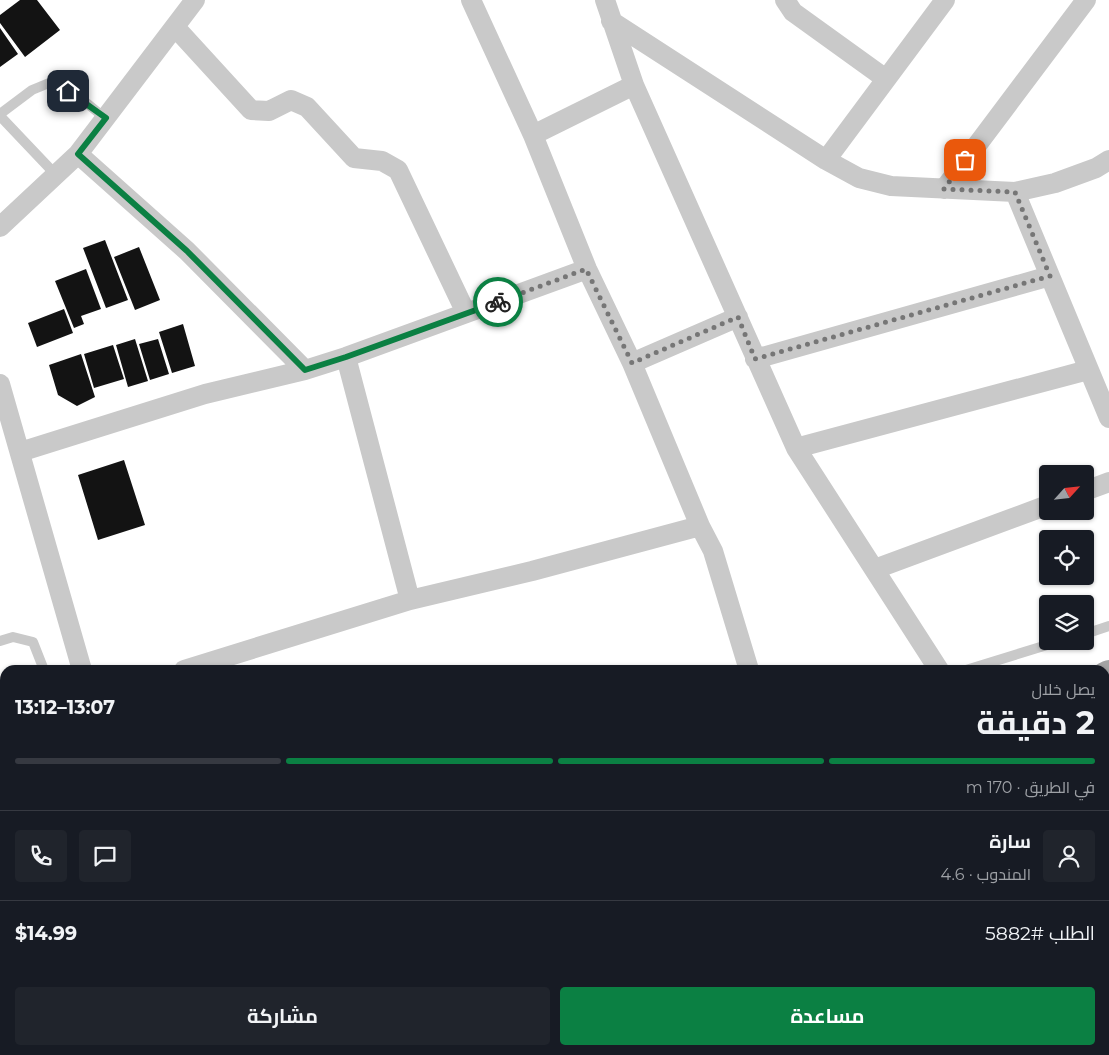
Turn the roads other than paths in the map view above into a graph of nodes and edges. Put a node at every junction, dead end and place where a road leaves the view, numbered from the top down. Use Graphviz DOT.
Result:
graph roads {
  1 [pos="195,0"];
  2 [pos="471,0"];
  3 [pos="605,0"];
  4 [pos="784,0"];
  5 [pos="945,0"];
  6 [pos="1086,0"];
  7 [pos="611,20"];
  8 [pos="175,27"];
  9 [pos="886,78"];
  10 [pos="634,85"];
  11 [pos="0,115"];
  12 [pos="106,118"];
  13 [pos="533,135"];
  14 [pos="78,154"];
  15 [pos="826,160"];
  16 [pos="1109,160"];
  17 [pos="56,175"];
  18 [pos="944,189"];
  19 [pos="1015,192"];
  20 [pos="0,227"];
  21 [pos="586,269"];
  22 [pos="1050,276"];
  23 [pos="466,313"];
  24 [pos="738,317"];
  25 [pos="346,357"];
  26 [pos="755,359"];
  27 [pos="632,363"];
  28 [pos="305,370"];
  29 [pos="1088,370"];
  30 [pos="0,384"];
  31 [pos="1109,418"];
  32 [pos="796,448"];
  33 [pos="20,452"];
  34 [pos="1109,482"];
  35 [pos="1094,488"];
  36 [pos="1039,508"];
  37 [pos="700,526"];
  38 [pos="875,569"];
  39 [pos="410,600"];
  40 [pos="1109,626"];
  41 [pos="1094,631"];
  42 [pos="0,641"];
  43 [pos="1039,647"];
  44 [pos="42,665"];
  45 [pos="81,665"];
  46 [pos="200,665"];
  47 [pos="747,665"];
  48 [pos="936,665"];
  49 [pos="982,665"];
  1 -- 8 [label="street"];
  2 -- 13 [label="street"];
  3 -- 7 [label="street"];
  4 -- 9 [label="street"];
  5 -- 9 [label="street"];
  6 -- 18 [label="street"];
  7 -- 10 [label="street"];
  7 -- 15 [label="street"];
  8 -- 12 [label="street"];
  8 -- 23 [label="street"];
  9 -- 15 [label="street"];
  10 -- 13 [label="street"];
  10 -- 24 [label="street"];
  11 -- 12 [label="lane"];
  11 -- 17 [label="lane"];
  12 -- 14 [label="street"];
  13 -- 21 [label="street"];
  14 -- 17 [label="street"];
  14 -- 28 [label="street"];
  15 -- 18 [label="street"];
  16 -- 19 [label="street"];
  17 -- 20 [label="street"];
  18 -- 19 [label="street"];
  19 -- 22 [label="street"];
  21 -- 23 [label="street"];
  21 -- 27 [label="street"];
  22 -- 26 [label="street"];
  22 -- 29 [label="street"];
  23 -- 25 [label="street"];
  24 -- 26 [label="street"];
  24 -- 27 [label="street"];
  25 -- 28 [label="street"];
  25 -- 39 [label="street"];
  26 -- 32 [label="street"];
  27 -- 37 [label="street"];
  28 -- 33 [label="street"];
  29 -- 31 [label="street"];
  29 -- 32 [label="street"];
  30 -- 33 [label="street"];
  32 -- 38 [label="street"];
  33 -- 45 [label="street"];
  34 -- 35 [label="street"];
  36 -- 38 [label="street"];
  37 -- 39 [label="street"];
  37 -- 47 [label="street"];
  38 -- 48 [label="street"];
  39 -- 46 [label="street"];
  40 -- 41 [label="lane"];
  42 -- 44 [label="lane"];
  43 -- 49 [label="lane"];
}
